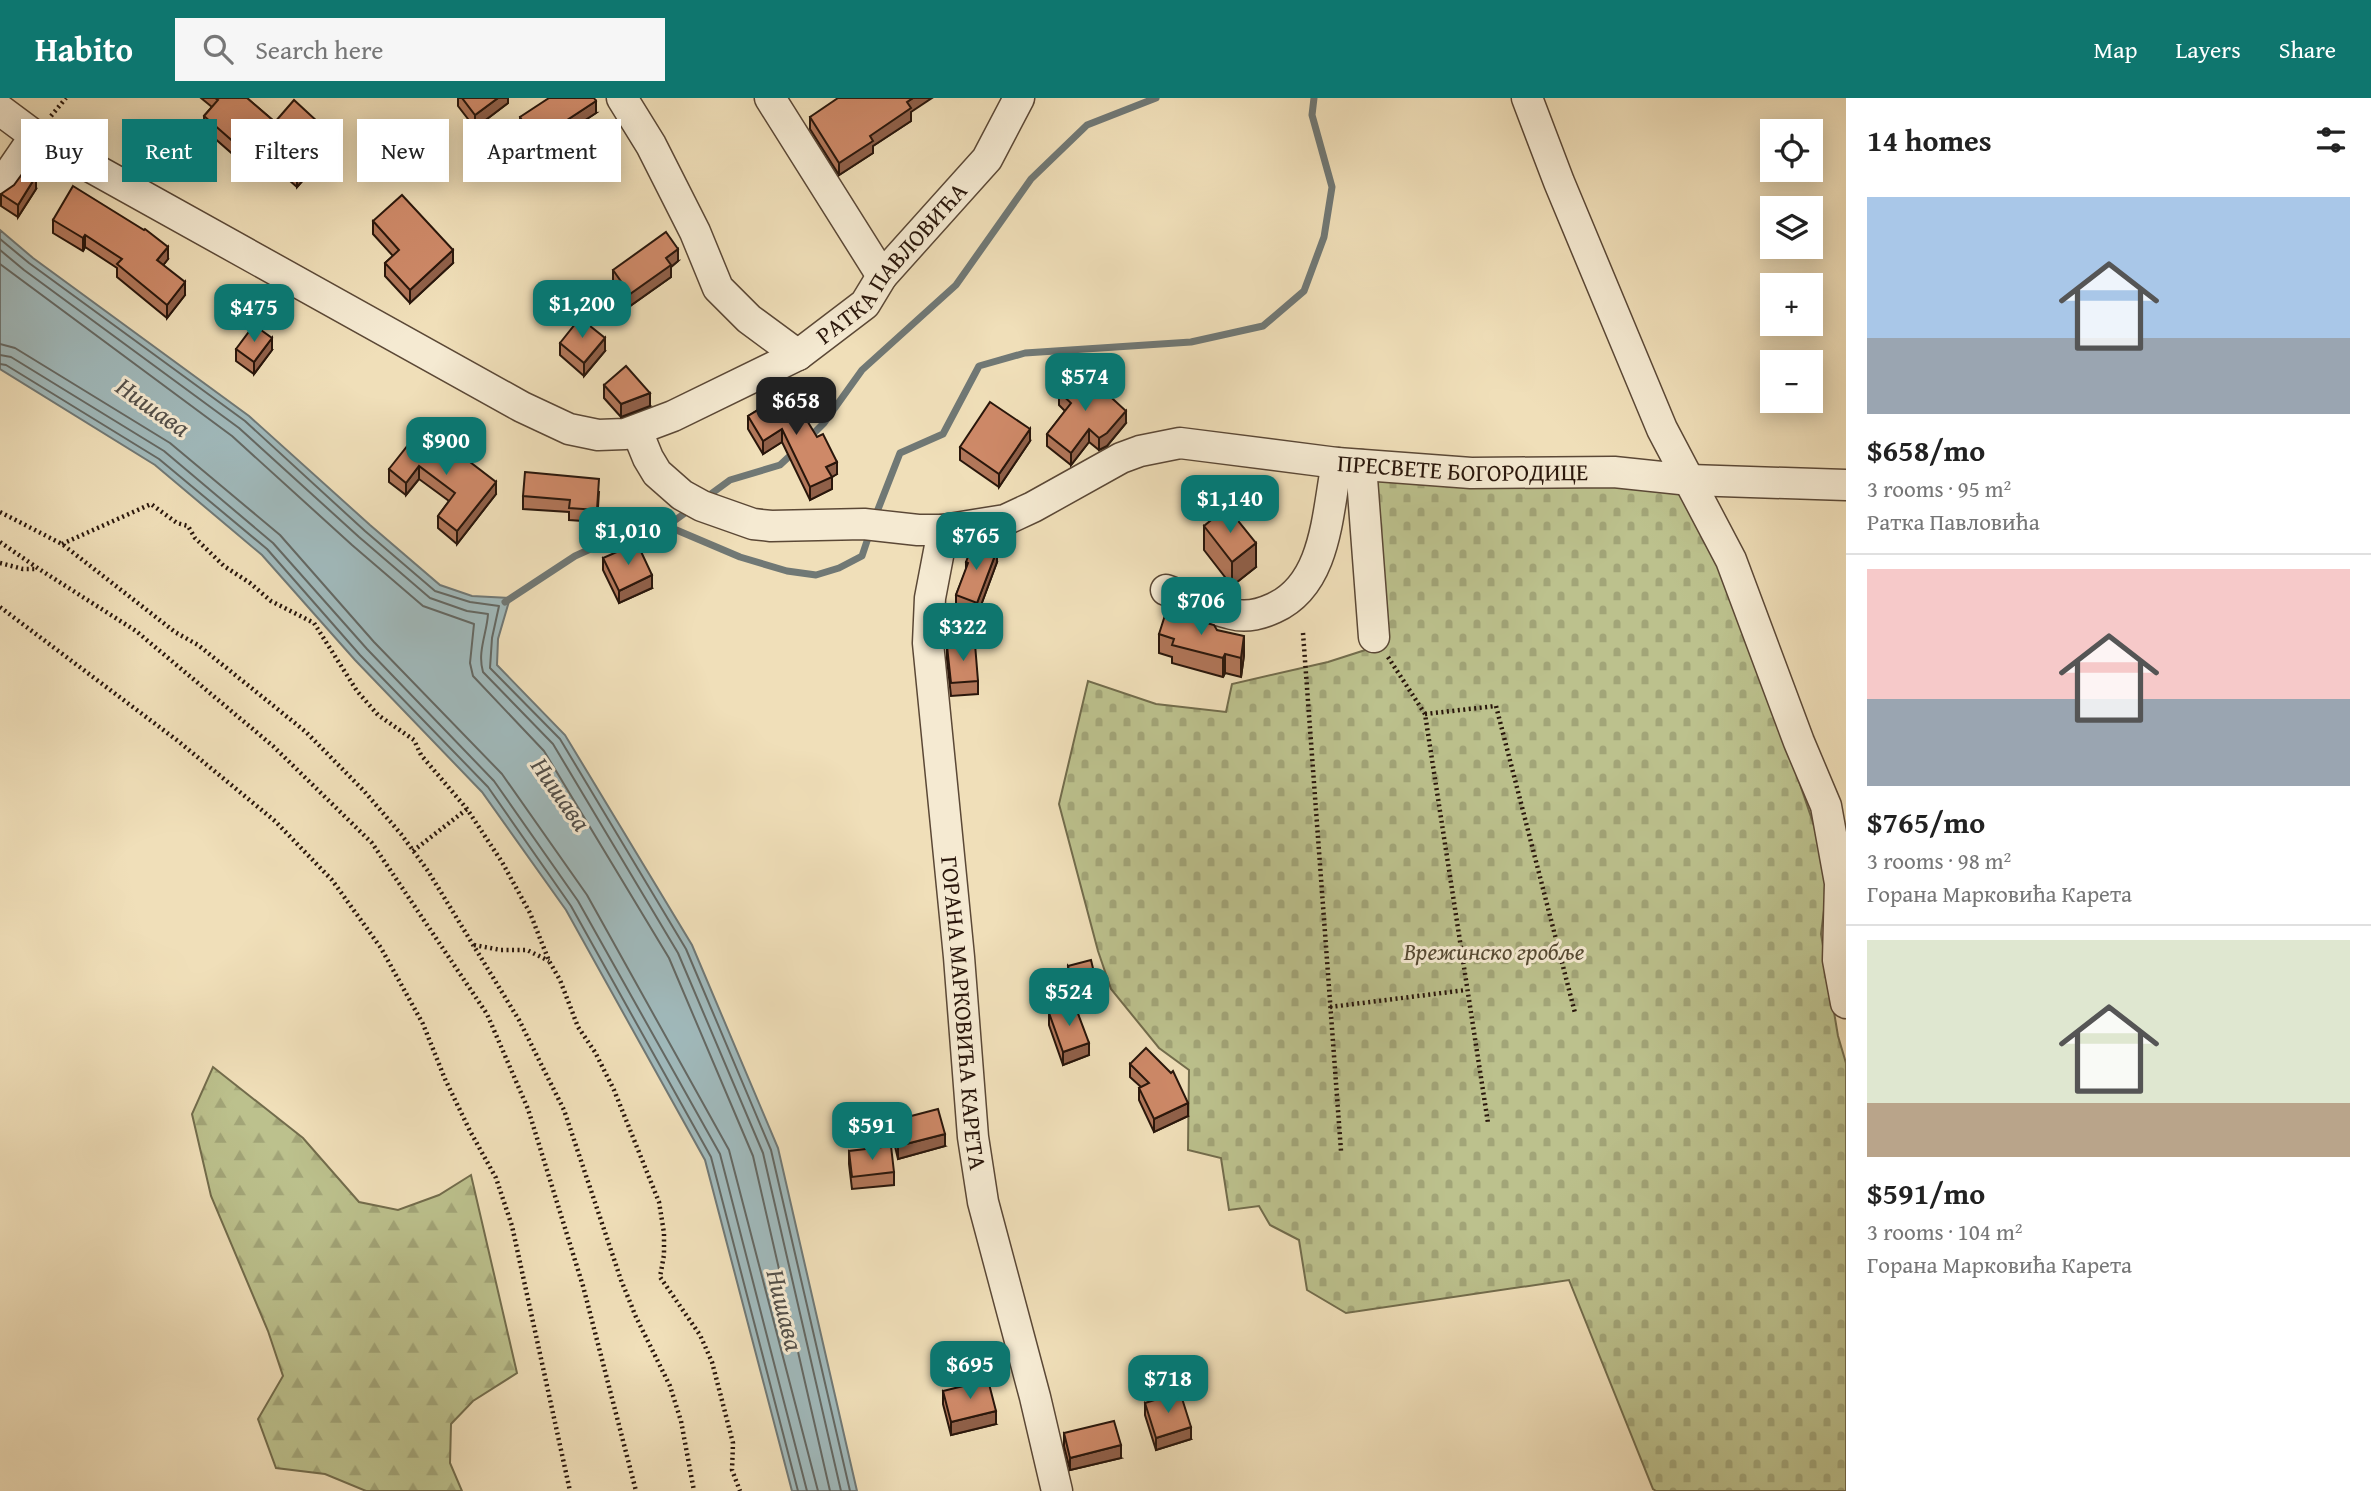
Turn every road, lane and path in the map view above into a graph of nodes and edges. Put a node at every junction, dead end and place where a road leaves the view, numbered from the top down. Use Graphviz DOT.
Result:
graph roads {
  1 [pos="622,98"];
  2 [pos="1019,98"];
  3 [pos="1527,98"];
  4 [pos="775,100"];
  5 [pos="0,110"];
  6 [pos="21,126"];
  7 [pos="21,156"];
  8 [pos="108,176"];
  9 [pos="0,187"];
  10 [pos="882,276"];
  11 [pos="798,355"];
  12 [pos="637,431"];
  13 [pos="1349,464"];
  14 [pos="1690,480"];
  15 [pos="1846,485"];
  16 [pos="0,512"];
  17 [pos="943,530"];
  18 [pos="0,542"];
  19 [pos="62,544"];
  20 [pos="0,563"];
  21 [pos="39,569"];
  22 [pos="1166,590"];
  23 [pos="0,607"];
  24 [pos="1303,633"];
  25 [pos="1374,637"];
  26 [pos="1426,714"];
  27 [pos="467,808"];
  28 [pos="413,851"];
  29 [pos="473,945"];
  30 [pos="549,961"];
  31 [pos="1466,990"];
  32 [pos="1846,1003"];
  33 [pos="1330,1007"];
  34 [pos="1575,1013"];
  35 [pos="1488,1123"];
  36 [pos="1341,1151"];
  37 [pos="570,1491"];
  38 [pos="636,1491"];
  39 [pos="694,1491"];
  40 [pos="740,1491"];
  41 [pos="1057,1491"];
  1 -- 11 [label="street"];
  2 -- 10 [label="street, РАТКА ПАВЛОВИЋА"];
  3 -- 14 [label="street"];
  4 -- 10 [label="street"];
  5 -- 6 [label="street, РАТКА ПАВЛОВИЋА"];
  7 -- 9 [label="street"];
  8 -- 12 [label="street, РАТКА ПАВЛОВИЋА"];
  10 -- 11 [label="street, РАТКА ПАВЛОВИЋА"];
  11 -- 12 [label="street, РАТКА ПАВЛОВИЋА"];
  12 -- 17 [label="street, ПРЕСВЕТЕ БОГОРОДИЦЕ"];
  13 -- 14 [label="street, ПРЕСВЕТЕ БОГОРОДИЦЕ"];
  13 -- 17 [label="street, ПРЕСВЕТЕ БОГОРОДИЦЕ"];
  13 -- 22 [label="street"];
  13 -- 25 [label="street"];
  14 -- 15 [label="street, ПРЕСВЕТЕ БОГОРОДИЦЕ"];
  14 -- 32 [label="street"];
  16 -- 19 [label="path"];
  17 -- 41 [label="street, ГОРАНА МАРКОВИЋА КАРЕТА"];
  18 -- 21 [label="path"];
  19 -- 27 [label="path"];
  19 -- 28 [label="path"];
  20 -- 21 [label="path"];
  21 -- 38 [label="path"];
  23 -- 37 [label="path"];
  24 -- 33 [label="path"];
  25 -- 26 [label="path"];
  26 -- 31 [label="path"];
  26 -- 34 [label="path"];
  27 -- 28 [label="path"];
  27 -- 30 [label="path"];
  28 -- 29 [label="path"];
  29 -- 30 [label="path"];
  29 -- 39 [label="path"];
  30 -- 40 [label="path"];
  31 -- 33 [label="path"];
  31 -- 35 [label="path"];
  33 -- 36 [label="path"];
}
